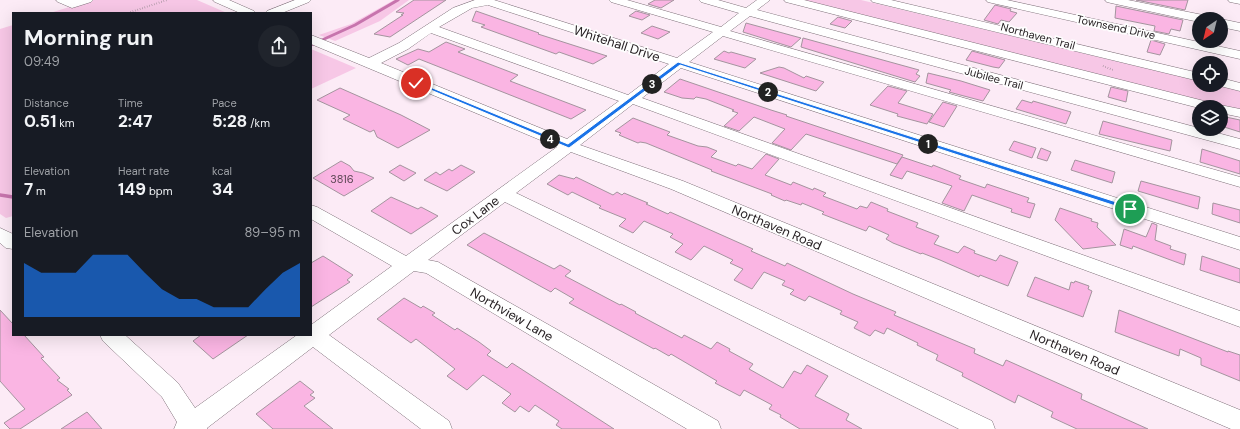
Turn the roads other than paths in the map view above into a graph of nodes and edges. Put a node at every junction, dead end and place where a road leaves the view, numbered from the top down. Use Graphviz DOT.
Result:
graph roads {
  1 [pos="62,0"];
  2 [pos="87,0"];
  3 [pos="219,0"];
  4 [pos="305,0"];
  5 [pos="615,0"];
  6 [pos="705,0"];
  7 [pos="764,0"];
  8 [pos="790,0"];
  9 [pos="877,0"];
  10 [pos="992,0"];
  11 [pos="1111,0"];
  12 [pos="1234,0"];
  13 [pos="1240,1"];
  14 [pos="248,12"];
  15 [pos="274,12"];
  16 [pos="748,12"];
  17 [pos="1192,17"];
  18 [pos="1228,24"];
  19 [pos="1240,27"];
  20 [pos="430,28"];
  21 [pos="722,31"];
  22 [pos="319,42"];
  23 [pos="1240,55"];
  24 [pos="370,63"];
  25 [pos="679,63"];
  26 [pos="1192,75"];
  27 [pos="1228,84"];
  28 [pos="1240,87"];
  29 [pos="630,100"];
  30 [pos="1192,101"];
  31 [pos="1228,111"];
  32 [pos="1240,114"];
  33 [pos="1240,144"];
  34 [pos="569,146"];
  35 [pos="1240,182"];
  36 [pos="503,194"];
  37 [pos="312,212"];
  38 [pos="0,234"];
  39 [pos="12,242"];
  40 [pos="1240,244"];
  41 [pos="410,263"];
  42 [pos="1240,319"];
  43 [pos="312,334"];
  44 [pos="112,336"];
  45 [pos="309,336"];
  46 [pos="1240,421"];
  47 [pos="191,427"];
  48 [pos="440,429"];
  49 [pos="709,429"];
  50 [pos="983,429"];
  1 -- 2 [label="street"];
  3 -- 14 [label="street"];
  4 -- 15 [label="street"];
  5 -- 21 [label="street"];
  6 -- 16 [label="street, Jubilee Trail"];
  7 -- 16 [label="street, Cox Lane"];
  8 -- 30 [label="street"];
  9 -- 26 [label="street"];
  10 -- 23 [label="street, Townsend Drive"];
  11 -- 17 [label="street"];
  12 -- 13 [label="street"];
  16 -- 21 [label="street, Cox Lane"];
  16 -- 33 [label="street, Jubilee Trail"];
  18 -- 19 [label="street"];
  20 -- 24 [label="street, Whitehall Drive"];
  20 -- 25 [label="street, Whitehall Drive"];
  20 -- 29 [label="street"];
  21 -- 25 [label="street, Cox Lane"];
  21 -- 35 [label="street"];
  22 -- 24 [label="street, Northaven Road"];
  24 -- 34 [label="street, Northaven Road"];
  25 -- 29 [label="street, Cox Lane"];
  25 -- 40 [label="street, Whitehall Drive"];
  27 -- 28 [label="street"];
  29 -- 34 [label="street, Cox Lane"];
  29 -- 42 [label="street"];
  31 -- 32 [label="street"];
  34 -- 36 [label="street, Cox Lane"];
  34 -- 46 [label="street, Northaven Road"];
  36 -- 41 [label="street, Cox Lane"];
  36 -- 50 [label="street"];
  37 -- 41 [label="street, Northview Lane"];
  38 -- 39 [label="street"];
  41 -- 43 [label="street, Cox Lane"];
  41 -- 49 [label="street, Northview Lane"];
  43 -- 48 [label="street"];
  44 -- 47 [label="street"];
  45 -- 47 [label="street, Cox Lane"];
}
